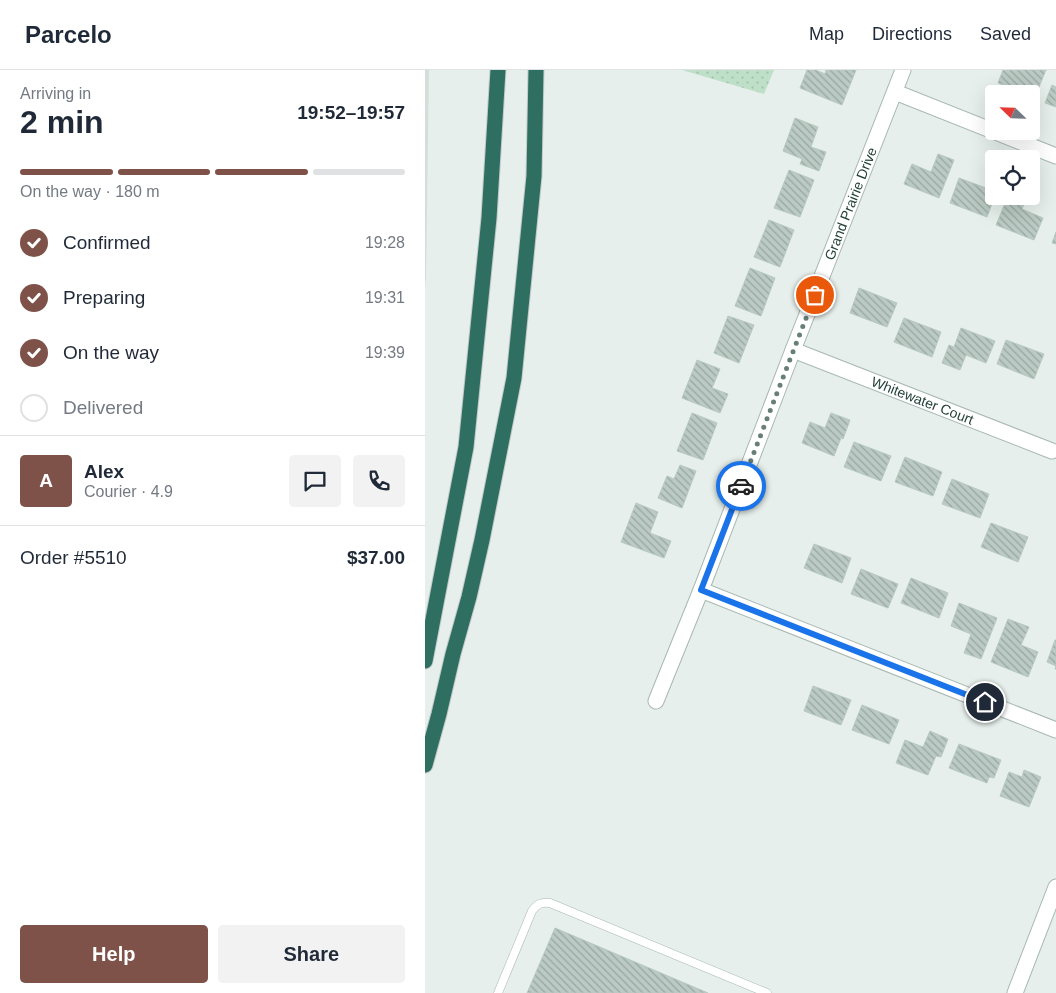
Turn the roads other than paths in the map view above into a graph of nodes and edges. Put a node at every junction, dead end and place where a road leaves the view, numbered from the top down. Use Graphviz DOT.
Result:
graph roads {
  1 [pos="498,70"];
  2 [pos="536,70"];
  3 [pos="903,70"];
  4 [pos="895,92"];
  5 [pos="1056,156"];
  6 [pos="793,350"];
  7 [pos="1052,451"];
  8 [pos="701,590"];
  9 [pos="425,661"];
  10 [pos="656,702"];
  11 [pos="1056,730"];
  12 [pos="425,765"];
  13 [pos="1056,887"];
  14 [pos="498,993"];
  15 [pos="767,993"];
  16 [pos="1015,993"];
  1 -- 9 [label="highway"];
  2 -- 12 [label="highway"];
  3 -- 4 [label="street, Grand Prairie Drive"];
  4 -- 5 [label="street"];
  4 -- 6 [label="street, Grand Prairie Drive"];
  6 -- 7 [label="street, Whitewater Court"];
  6 -- 8 [label="street, Grand Prairie Drive"];
  8 -- 10 [label="street, Grand Prairie Drive"];
  8 -- 11 [label="street"];
  13 -- 16 [label="street"];
  14 -- 15 [label="lane"];
}
